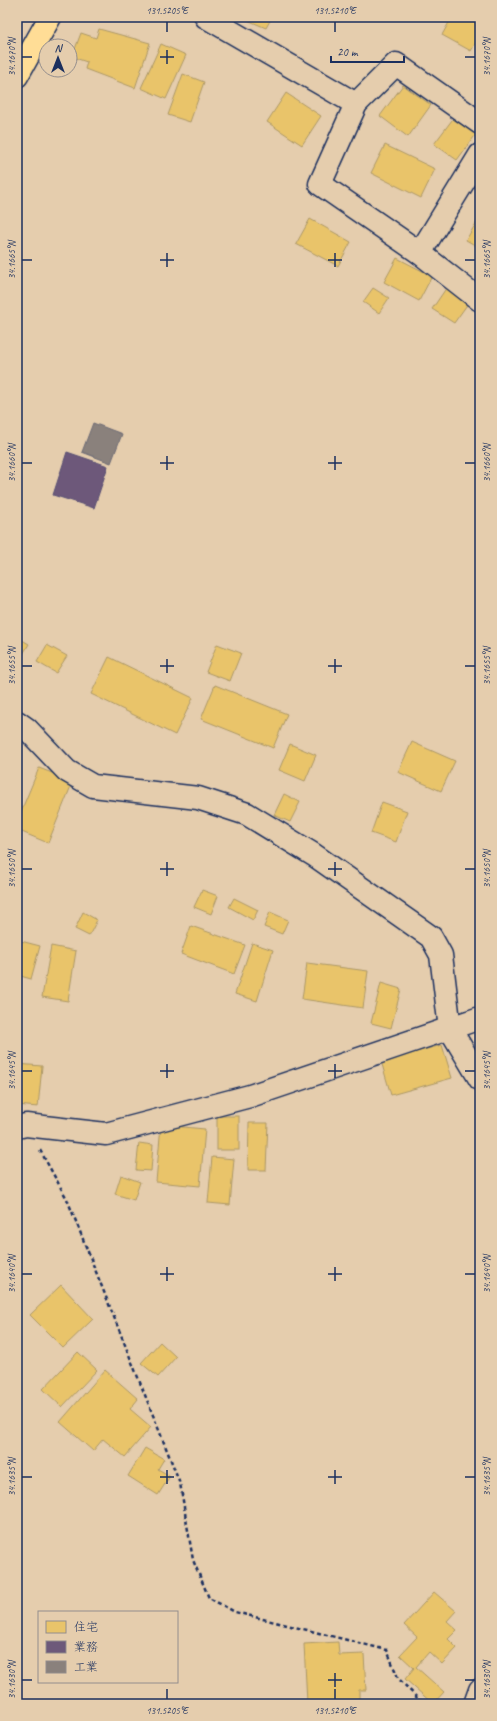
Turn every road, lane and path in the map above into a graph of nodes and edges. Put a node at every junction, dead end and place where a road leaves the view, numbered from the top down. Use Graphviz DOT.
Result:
graph roads {
  1 [pos="50,17"];
  2 [pos="206,17"];
  3 [pos="17,76"];
  4 [pos="356,104"];
  5 [pos="480,123"];
  6 [pos="480,155"];
  7 [pos="420,253"];
  8 [pos="480,300"];
  9 [pos="17,722"];
  10 [pos="480,1018"];
  11 [pos="450,1029"];
  12 [pos="480,1079"];
  13 [pos="21,1126"];
  14 [pos="480,1690"];
  15 [pos="423,1704"];
  16 [pos="475,1704"];
  1 -- 3 [label="main road"];
  2 -- 4 [label="street"];
  4 -- 5 [label="street"];
  4 -- 7 [label="street"];
  6 -- 7 [label="street"];
  7 -- 8 [label="street"];
  9 -- 11 [label="street"];
  10 -- 11 [label="street"];
  11 -- 12 [label="street"];
  11 -- 13 [label="street"];
  13 -- 15 [label="path"];
  14 -- 16 [label="street"];
}
